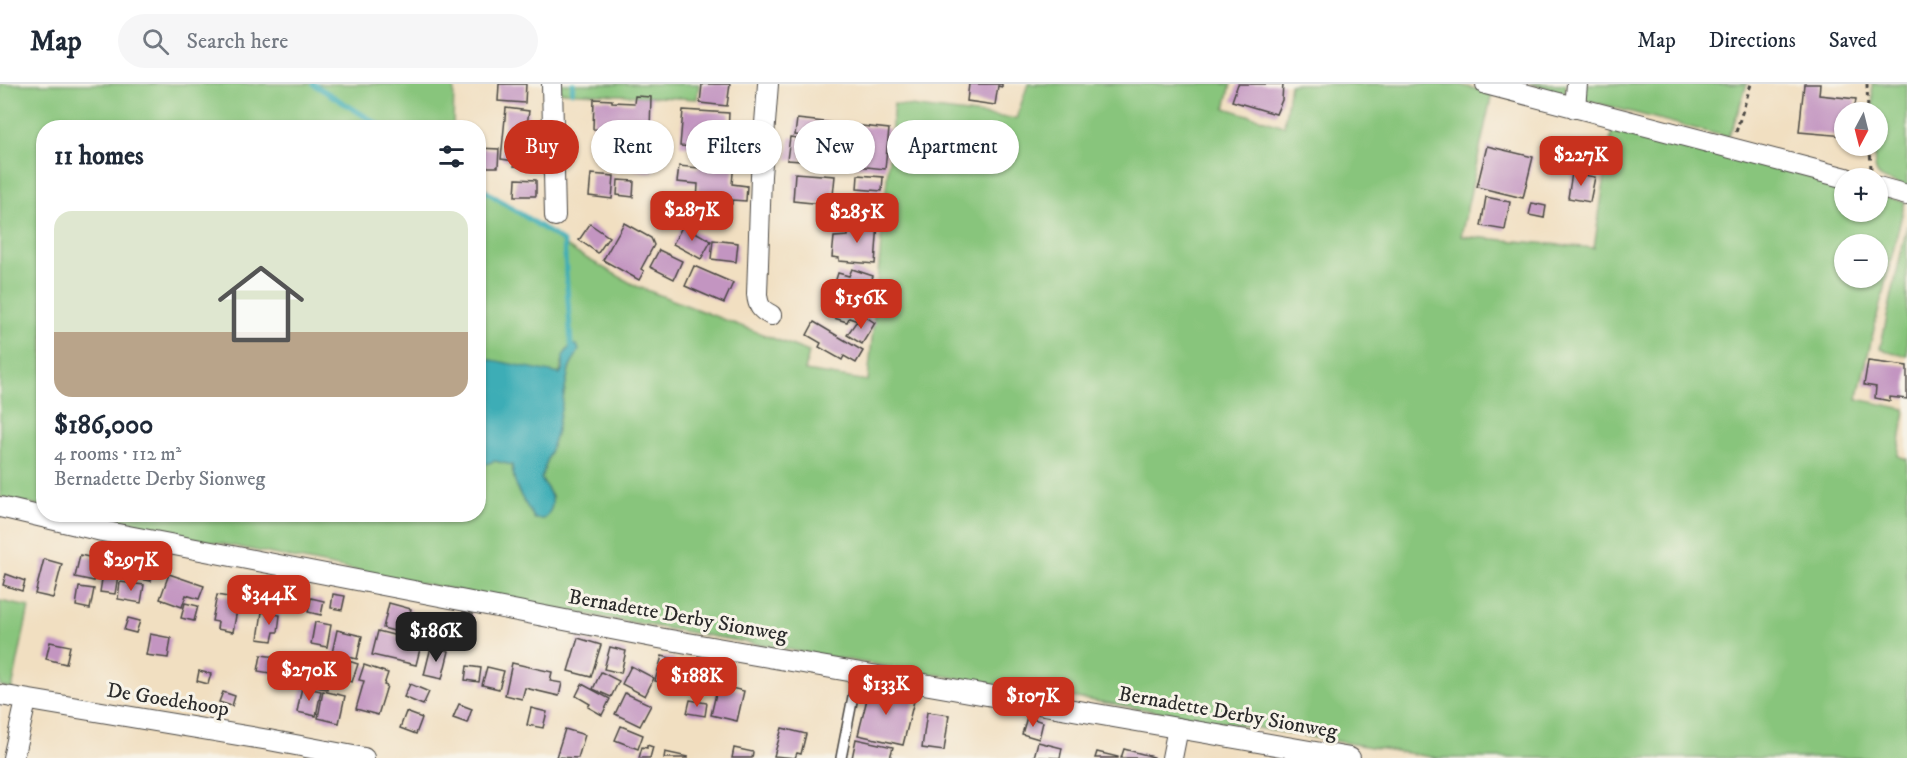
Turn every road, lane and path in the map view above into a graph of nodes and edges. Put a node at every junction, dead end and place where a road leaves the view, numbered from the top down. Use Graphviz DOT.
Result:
graph roads {
  1 [pos="552,84"];
  2 [pos="768,84"];
  3 [pos="1486,84"];
  4 [pos="1577,84"];
  5 [pos="1750,84"];
  6 [pos="1868,84"];
  7 [pos="1868,102"];
  8 [pos="1575,108"];
  9 [pos="1731,148"];
  10 [pos="1834,175"];
  11 [pos="1888,190"];
  12 [pos="1907,195"];
  13 [pos="555,216"];
  14 [pos="771,315"];
  15 [pos="0,507"];
  16 [pos="36,515"];
  17 [pos="66,522"];
  18 [pos="858,671"];
  19 [pos="0,695"];
  20 [pos="26,700"];
  21 [pos="1178,728"];
  22 [pos="13,758"];
  23 [pos="364,758"];
  24 [pos="841,758"];
  25 [pos="1172,758"];
  26 [pos="1350,758"];
  1 -- 13 [label="street"];
  2 -- 14 [label="street"];
  3 -- 8 [label="street"];
  4 -- 8 [label="street"];
  5 -- 9 [label="path"];
  6 -- 7 [label="path"];
  8 -- 9 [label="street"];
  9 -- 10 [label="street"];
  11 -- 12 [label="street"];
  15 -- 16 [label="street, Bernadette Derby Sionweg"];
  17 -- 18 [label="street, Bernadette Derby Sionweg"];
  18 -- 21 [label="street, Bernadette Derby Sionweg"];
  18 -- 24 [label="lane"];
  19 -- 20 [label="street, De Goedehoop"];
  20 -- 22 [label="street"];
  20 -- 23 [label="street, De Goedehoop"];
  21 -- 25 [label="street"];
  21 -- 26 [label="street, Bernadette Derby Sionweg"];
}
